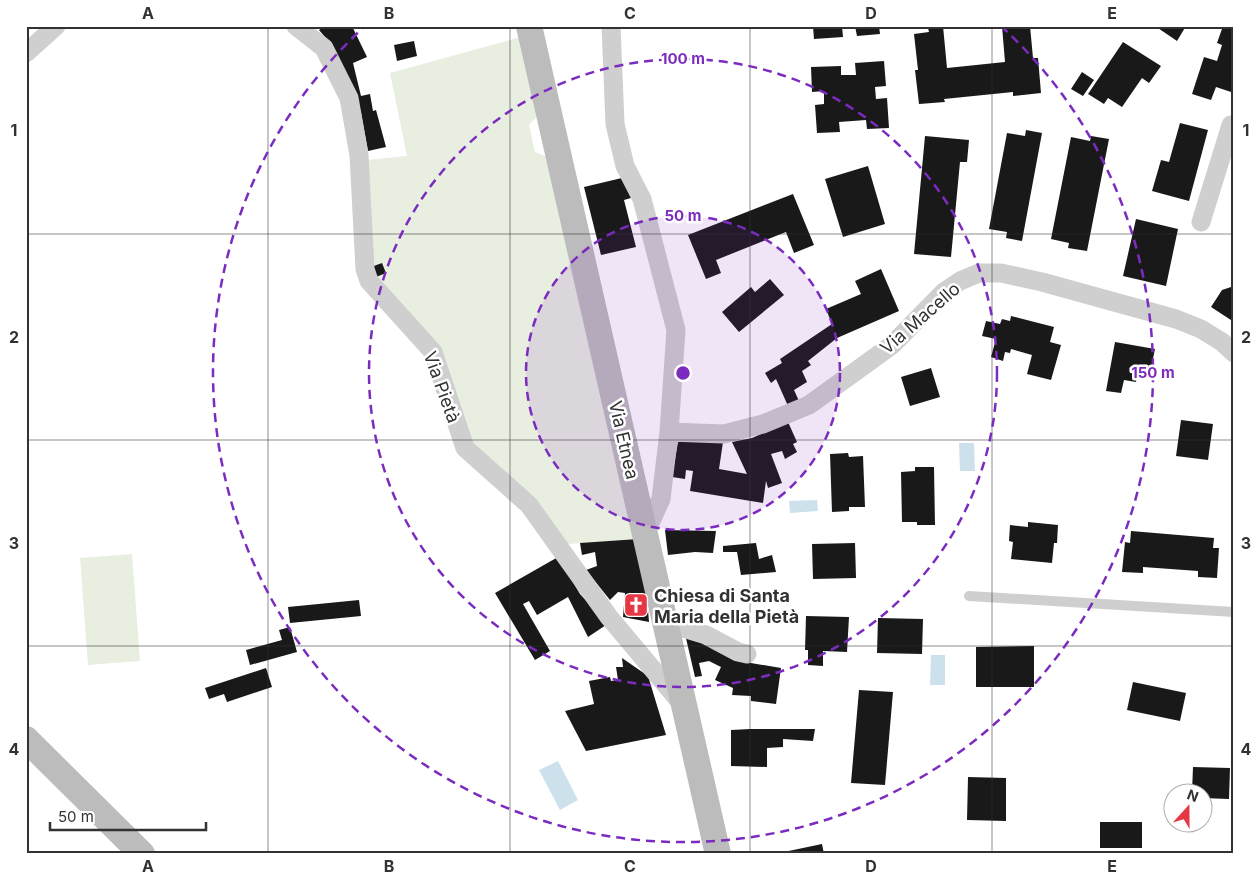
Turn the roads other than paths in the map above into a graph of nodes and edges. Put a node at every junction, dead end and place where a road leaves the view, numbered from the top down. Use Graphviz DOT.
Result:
graph roads {
  1 [pos="56,26"];
  2 [pos="296,26"];
  3 [pos="529,26"];
  4 [pos="611,26"];
  5 [pos="26,53"];
  6 [pos="1234,125"];
  7 [pos="1201,222"];
  8 [pos="1234,352"];
  9 [pos="669,432"];
  10 [pos="646,532"];
  11 [pos="969,596"];
  12 [pos="1234,612"];
  13 [pos="666,623"];
  14 [pos="747,654"];
  15 [pos="685,708"];
  16 [pos="26,739"];
  17 [pos="142,854"];
  18 [pos="718,854"];
  1 -- 5 [label="street"];
  2 -- 15 [label="street, Via Pietà"];
  3 -- 10 [label="main road, Via Etnea"];
  4 -- 9 [label="street"];
  6 -- 7 [label="street"];
  8 -- 9 [label="street, Via Macello"];
  9 -- 10 [label="street"];
  10 -- 13 [label="main road, Via Etnea"];
  11 -- 12 [label="lane"];
  13 -- 14 [label="street"];
  13 -- 15 [label="main road, Via Etnea"];
  15 -- 18 [label="main road, Via Etnea"];
  16 -- 17 [label="main road"];
}
